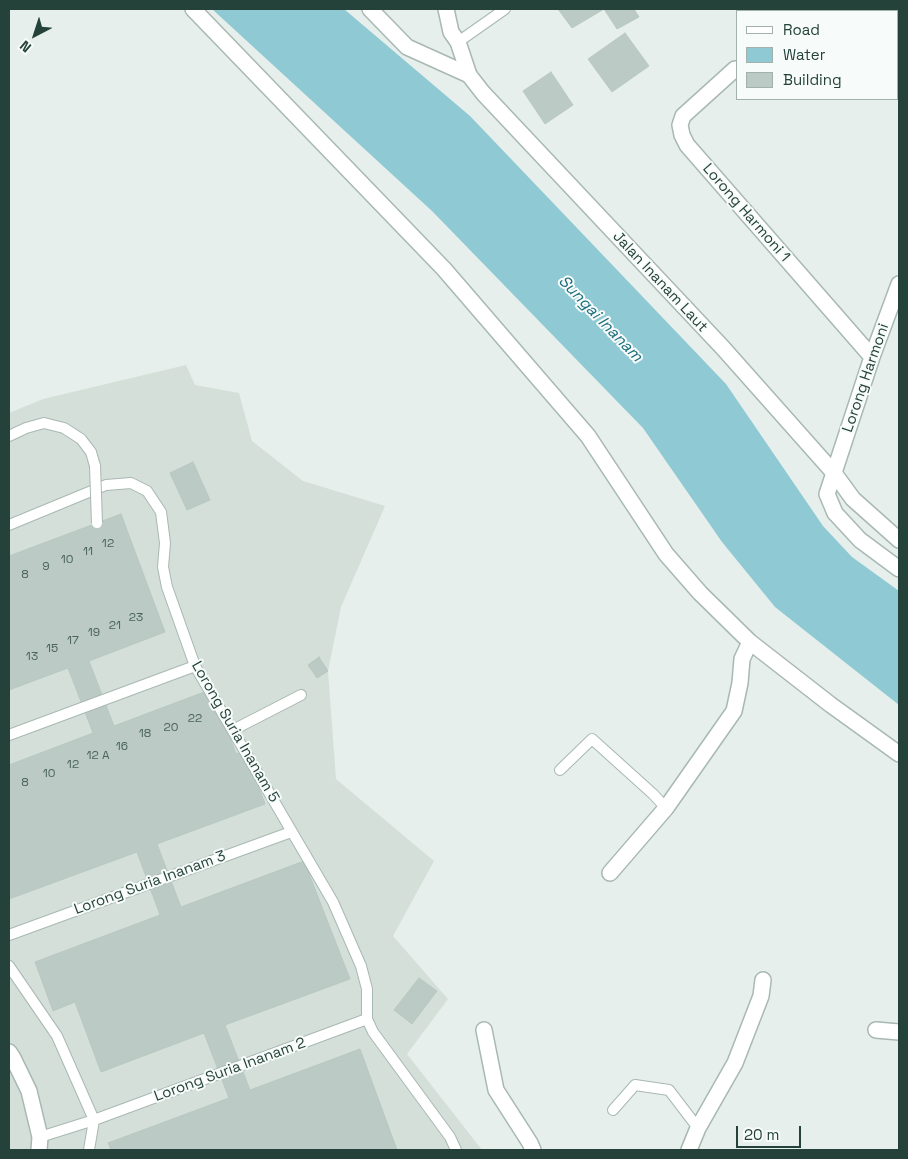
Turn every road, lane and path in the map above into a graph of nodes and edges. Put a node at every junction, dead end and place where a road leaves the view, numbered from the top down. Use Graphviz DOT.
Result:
graph roads {
  1 [pos="194,9"];
  2 [pos="370,9"];
  3 [pos="446,9"];
  4 [pos="505,9"];
  5 [pos="458,42"];
  6 [pos="735,69"];
  7 [pos="468,75"];
  8 [pos="899,284"];
  9 [pos="872,357"];
  10 [pos="9,436"];
  11 [pos="834,473"];
  12 [pos="97,523"];
  13 [pos="9,525"];
  14 [pos="899,540"];
  15 [pos="899,570"];
  16 [pos="750,642"];
  17 [pos="195,666"];
  18 [pos="301,695"];
  19 [pos="233,730"];
  20 [pos="9,735"];
  21 [pos="899,754"];
  22 [pos="560,770"];
  23 [pos="666,808"];
  24 [pos="291,832"];
  25 [pos="610,873"];
  26 [pos="9,935"];
  27 [pos="9,966"];
  28 [pos="763,980"];
  29 [pos="367,1019"];
  30 [pos="484,1030"];
  31 [pos="876,1030"];
  32 [pos="899,1032"];
  33 [pos="9,1052"];
  34 [pos="612,1110"];
  35 [pos="94,1120"];
  36 [pos="698,1128"];
  37 [pos="39,1143"];
  38 [pos="89,1150"];
  39 [pos="456,1150"];
  40 [pos="533,1150"];
  41 [pos="689,1150"];
  1 -- 16 [label="street"];
  2 -- 7 [label="street"];
  3 -- 5 [label="street, Jalan Inanam Laut"];
  4 -- 5 [label="lane"];
  5 -- 7 [label="street, Jalan Inanam Laut"];
  6 -- 9 [label="street, Lorong Harmoni 1"];
  7 -- 11 [label="street, Jalan Inanam Laut"];
  8 -- 9 [label="street, Lorong Harmoni"];
  9 -- 11 [label="street, Lorong Harmoni"];
  10 -- 12 [label="lane, bridge"];
  11 -- 14 [label="street, Jalan Inanam Laut"];
  11 -- 15 [label="street, Lorong Harmoni"];
  13 -- 17 [label="lane, Lorong Suria Inanam 5"];
  16 -- 21 [label="street"];
  16 -- 23 [label="street"];
  17 -- 19 [label="lane, Lorong Suria Inanam 5"];
  17 -- 20 [label="lane"];
  18 -- 19 [label="lane"];
  19 -- 24 [label="lane, Lorong Suria Inanam 5"];
  22 -- 23 [label="lane"];
  23 -- 25 [label="street"];
  24 -- 26 [label="lane, Lorong Suria Inanam 3"];
  24 -- 29 [label="lane, Lorong Suria Inanam 5"];
  27 -- 35 [label="lane"];
  28 -- 36 [label="street"];
  29 -- 35 [label="lane, Lorong Suria Inanam 2"];
  29 -- 39 [label="lane"];
  30 -- 40 [label="street"];
  31 -- 32 [label="street"];
  33 -- 37 [label="street"];
  34 -- 36 [label="lane"];
  35 -- 37 [label="lane, Lorong Suria Inanam 2"];
  35 -- 38 [label="lane"];
  36 -- 41 [label="street"];
}
